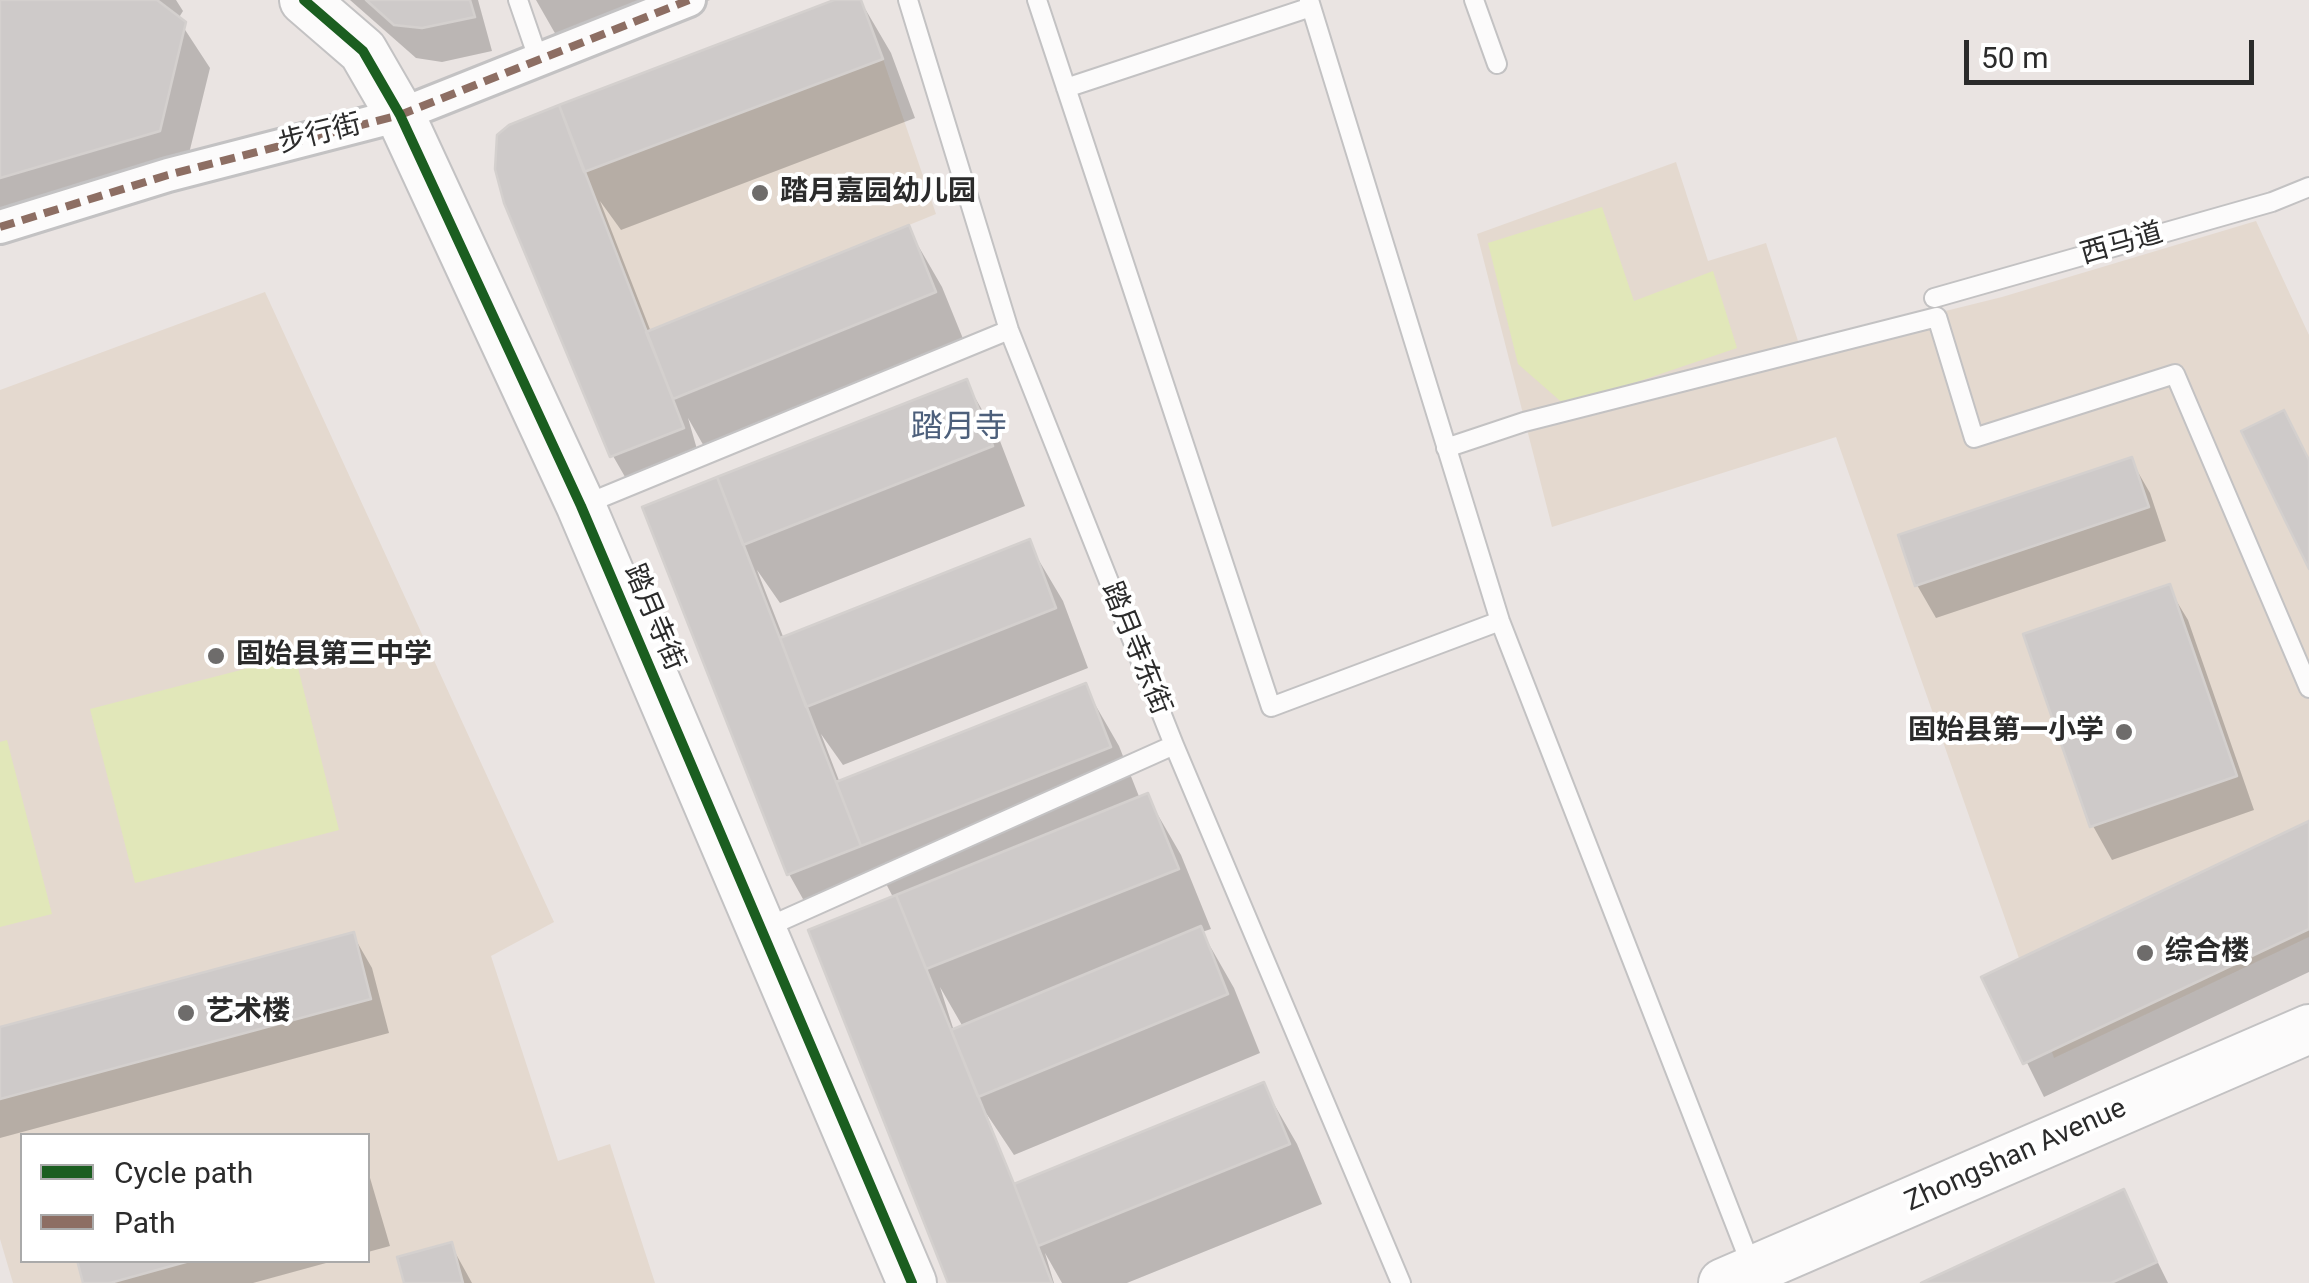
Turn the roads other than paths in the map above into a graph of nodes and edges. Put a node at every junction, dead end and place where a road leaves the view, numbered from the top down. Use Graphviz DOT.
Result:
graph roads {
  1 [pos="304,0"];
  2 [pos="518,0"];
  3 [pos="689,0"];
  4 [pos="908,0"];
  5 [pos="1037,0"];
  6 [pos="1474,0"];
  7 [pos="1310,4"];
  8 [pos="539,61"];
  9 [pos="1497,64"];
  10 [pos="1066,88"];
  11 [pos="400,115"];
  12 [pos="2309,186"];
  13 [pos="0,227"];
  14 [pos="1934,298"];
  15 [pos="1008,330"];
  16 [pos="1446,448"];
  17 [pos="581,506"];
  18 [pos="1500,621"];
  19 [pos="2309,688"];
  20 [pos="1174,745"];
  21 [pos="762,930"];
  22 [pos="2309,1028"];
  23 [pos="1738,1277"];
  24 [pos="912,1283"];
  25 [pos="1401,1283"];
  1 -- 11 [label="street, 踏月寺街"];
  2 -- 8 [label="lane"];
  3 -- 8 [label="street, 步行街"];
  4 -- 15 [label="lane, 踏月寺东街"];
  5 -- 10 [label="lane"];
  6 -- 9 [label="lane"];
  7 -- 10 [label="lane"];
  7 -- 16 [label="lane"];
  8 -- 11 [label="street, 步行街"];
  10 -- 18 [label="lane"];
  11 -- 13 [label="street, 步行街"];
  11 -- 17 [label="street, 踏月寺街"];
  12 -- 14 [label="lane, 西马道"];
  15 -- 17 [label="lane"];
  15 -- 20 [label="lane, 踏月寺东街"];
  16 -- 18 [label="lane"];
  16 -- 19 [label="lane"];
  17 -- 21 [label="street, 踏月寺街"];
  18 -- 23 [label="lane"];
  20 -- 21 [label="lane"];
  20 -- 25 [label="lane, 踏月寺东街"];
  21 -- 24 [label="street, 踏月寺街"];
  22 -- 23 [label="street, Zhongshan Avenue"];
}
